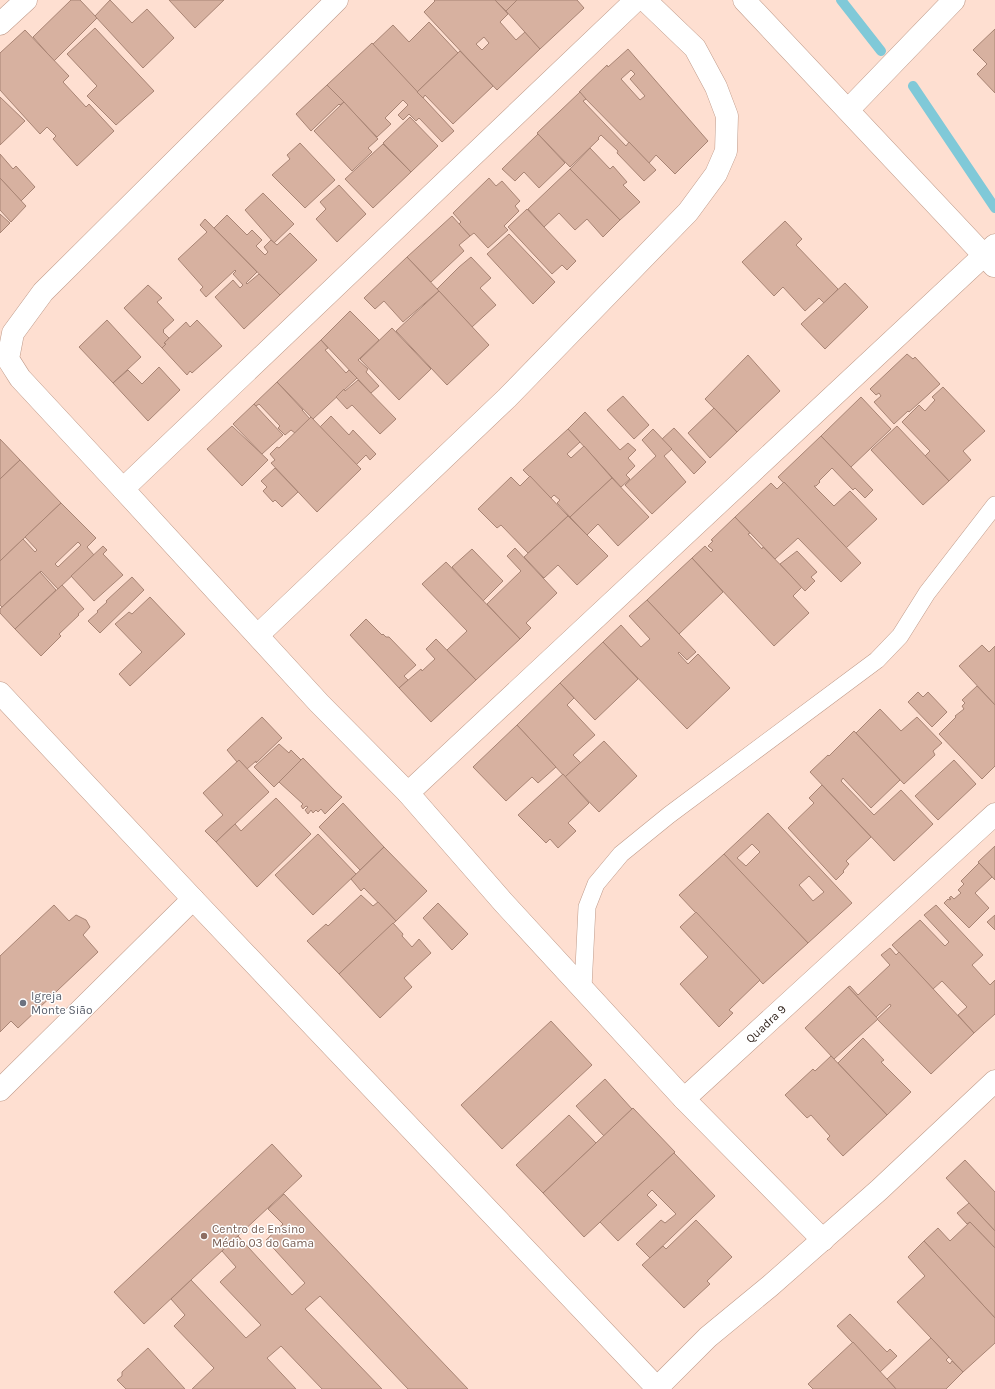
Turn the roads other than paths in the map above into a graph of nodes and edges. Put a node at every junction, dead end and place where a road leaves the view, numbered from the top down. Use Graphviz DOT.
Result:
graph roads {
  1 [pos="26,0"];
  2 [pos="337,0"];
  3 [pos="636,0"];
  4 [pos="644,0"];
  5 [pos="744,0"];
  6 [pos="954,0"];
  7 [pos="0,24"];
  8 [pos="848,110"];
  9 [pos="992,256"];
  10 [pos="123,489"];
  11 [pos="995,505"];
  12 [pos="258,635"];
  13 [pos="0,693"];
  14 [pos="408,793"];
  15 [pos="995,814"];
  16 [pos="193,899"];
  17 [pos="583,988"];
  18 [pos="995,1081"];
  19 [pos="0,1090"];
  20 [pos="684,1099"];
  21 [pos="823,1240"];
  22 [pos="658,1388"];
  1 -- 7 [label="street"];
  2 -- 10 [label="street"];
  3 -- 10 [label="street"];
  4 -- 12 [label="street"];
  5 -- 8 [label="street"];
  6 -- 8 [label="street"];
  8 -- 9 [label="street"];
  9 -- 14 [label="street"];
  10 -- 12 [label="street"];
  11 -- 17 [label="lane"];
  12 -- 14 [label="street"];
  13 -- 16 [label="street"];
  14 -- 17 [label="street"];
  15 -- 20 [label="street, Quadra 9"];
  16 -- 19 [label="street"];
  16 -- 22 [label="street"];
  17 -- 20 [label="street"];
  18 -- 21 [label="street"];
  20 -- 21 [label="street"];
  21 -- 22 [label="street"];
}
